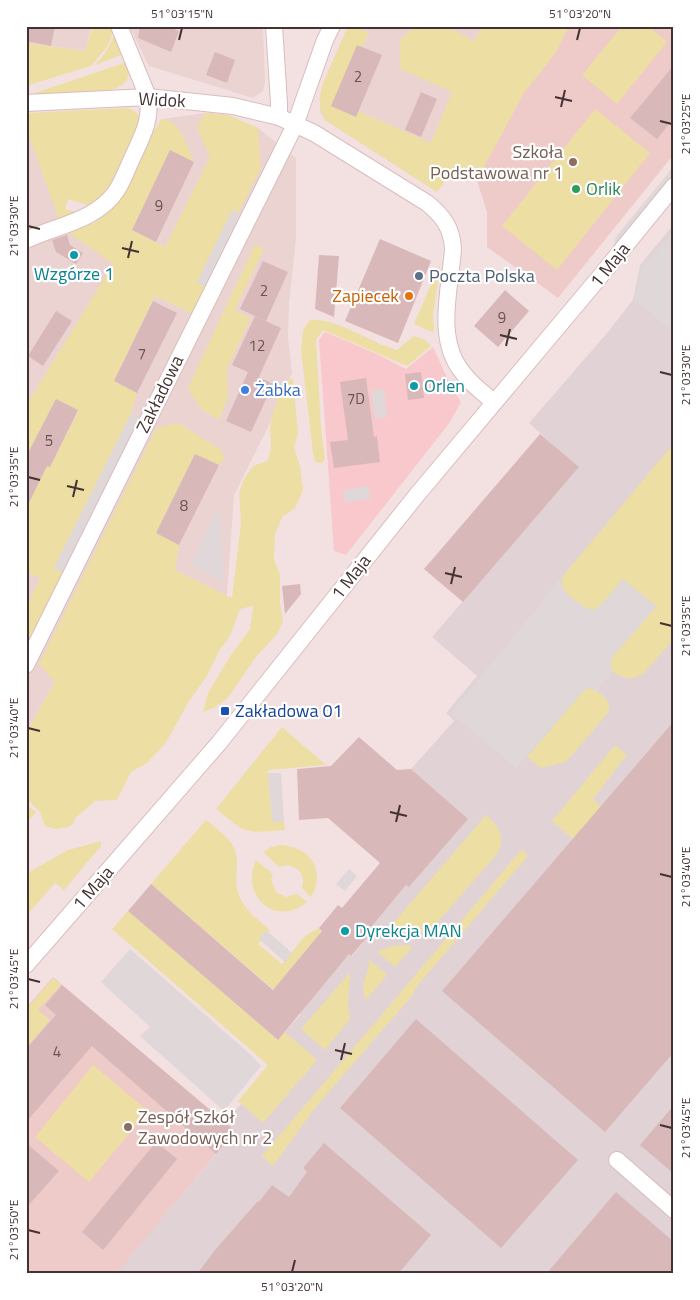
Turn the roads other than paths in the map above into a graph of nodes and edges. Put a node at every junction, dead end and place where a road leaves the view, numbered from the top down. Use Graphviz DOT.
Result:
graph roads {
  1 [pos="119,26"];
  2 [pos="274,26"];
  3 [pos="332,26"];
  4 [pos="148,97"];
  5 [pos="26,103"];
  6 [pos="278,117"];
  7 [pos="295,125"];
  8 [pos="674,186"];
  9 [pos="26,240"];
  10 [pos="494,402"];
  11 [pos="26,665"];
  12 [pos="26,965"];
  13 [pos="617,1160"];
  14 [pos="674,1210"];
  1 -- 4 [label="street"];
  2 -- 6 [label="street"];
  3 -- 7 [label="street, Zakładowa"];
  4 -- 5 [label="street, Widok"];
  4 -- 6 [label="street, Widok"];
  4 -- 9 [label="street"];
  6 -- 7 [label="street, Widok"];
  7 -- 10 [label="street, Widok"];
  7 -- 11 [label="street, Zakładowa"];
  8 -- 10 [label="street, 1 Maja"];
  10 -- 12 [label="street, 1 Maja"];
  13 -- 14 [label="street"];
}
